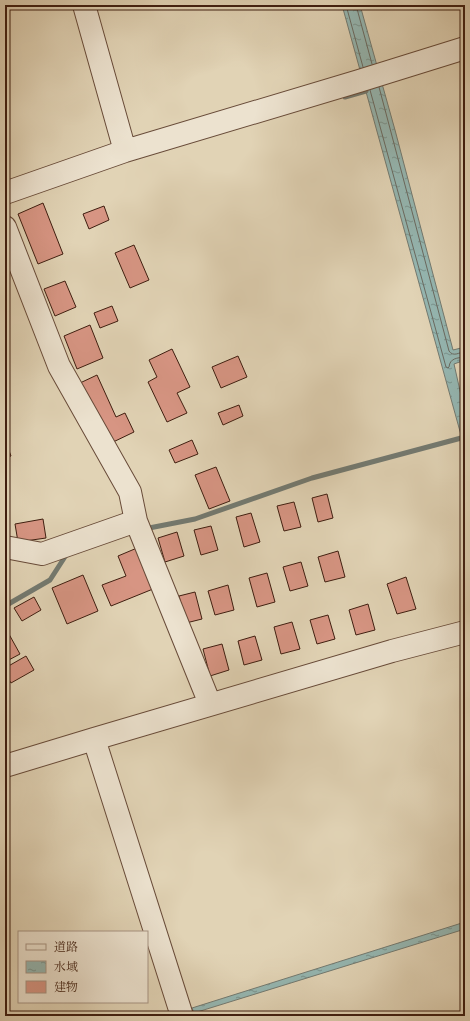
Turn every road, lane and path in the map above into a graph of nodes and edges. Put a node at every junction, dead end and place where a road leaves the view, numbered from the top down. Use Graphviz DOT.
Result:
graph roads {
  1 [pos="84,5"];
  2 [pos="465,48"];
  3 [pos="125,151"];
  4 [pos="5,193"];
  5 [pos="5,226"];
  6 [pos="140,530"];
  7 [pos="5,547"];
  8 [pos="465,632"];
  9 [pos="210,704"];
  10 [pos="94,739"];
  11 [pos="5,766"];
  12 [pos="182,1016"];
  1 -- 3 [label="street"];
  2 -- 3 [label="street"];
  3 -- 4 [label="street"];
  5 -- 6 [label="street"];
  6 -- 7 [label="street"];
  6 -- 9 [label="street"];
  8 -- 9 [label="street"];
  9 -- 10 [label="street"];
  10 -- 11 [label="street"];
  10 -- 12 [label="street"];
}
